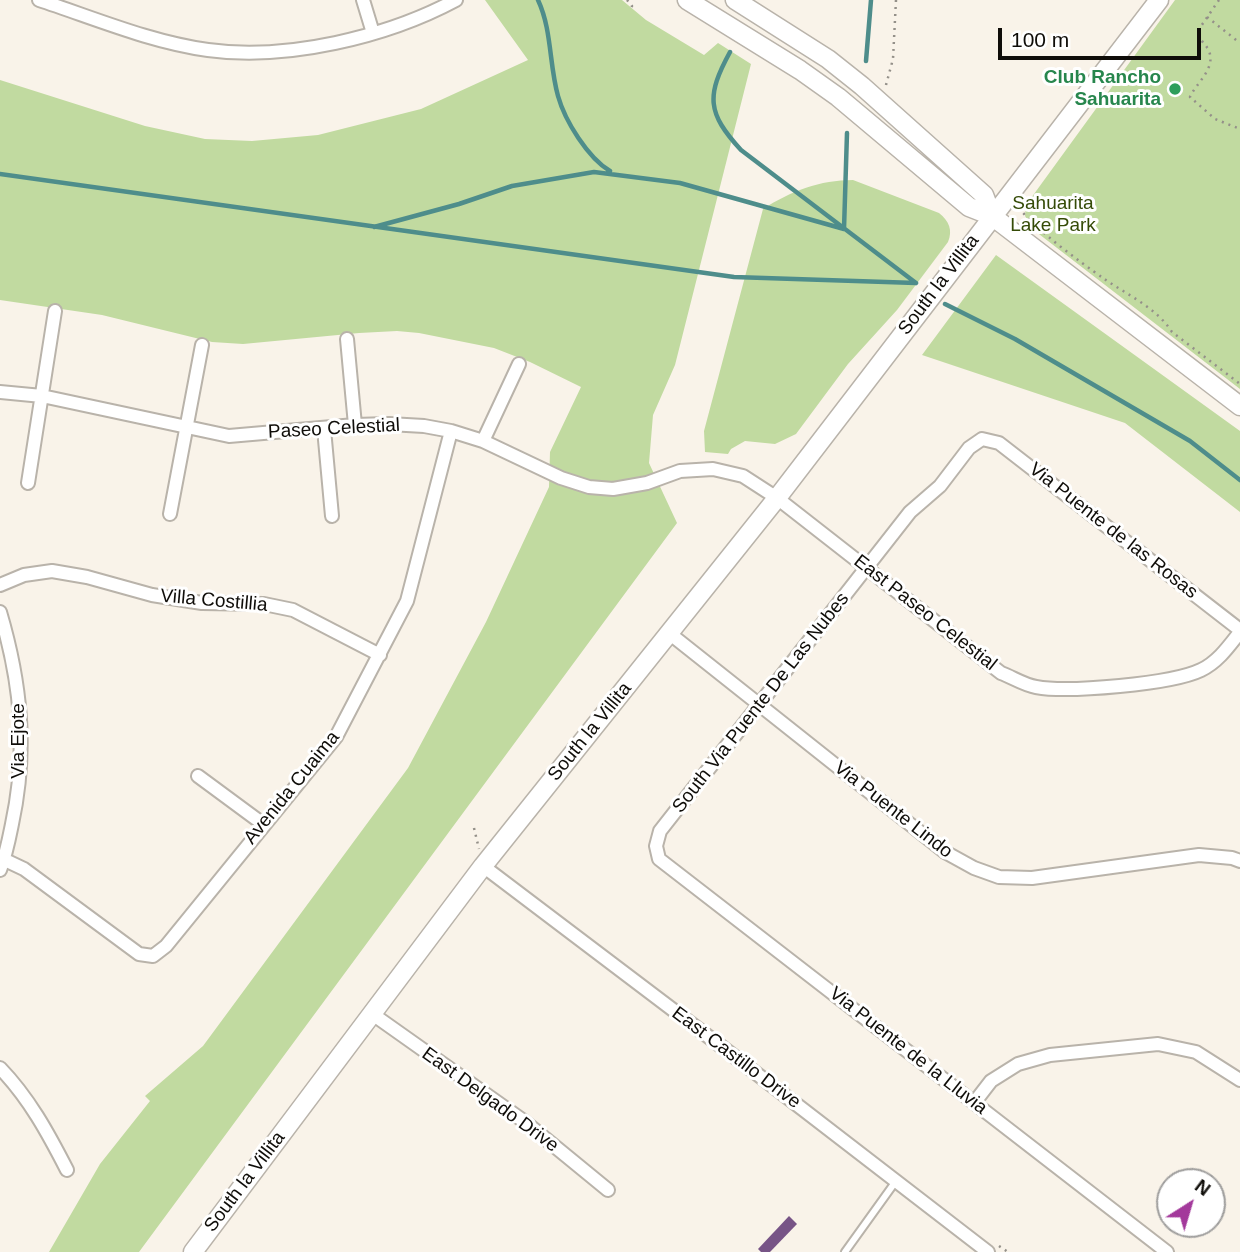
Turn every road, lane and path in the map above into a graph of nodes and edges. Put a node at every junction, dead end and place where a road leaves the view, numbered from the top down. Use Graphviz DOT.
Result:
graph roads {
  1 [pos="39,0"];
  2 [pos="363,0"];
  3 [pos="456,0"];
  4 [pos="687,0"];
  5 [pos="736,0"];
  6 [pos="896,0"];
  7 [pos="1159,0"];
  8 [pos="1219,0"];
  9 [pos="628,3"];
  10 [pos="631,9"];
  11 [pos="1206,17"];
  12 [pos="373,33"];
  13 [pos="1239,41"];
  14 [pos="886,85"];
  15 [pos="1240,130"];
  16 [pos="992,216"];
  17 [pos="55,311"];
  18 [pos="347,339"];
  19 [pos="202,345"];
  20 [pos="1208,360"];
  21 [pos="519,364"];
  22 [pos="1240,384"];
  23 [pos="0,391"];
  24 [pos="42,396"];
  25 [pos="1240,406"];
  26 [pos="355,425"];
  27 [pos="185,428"];
  28 [pos="324,429"];
  29 [pos="451,431"];
  30 [pos="982,439"];
  31 [pos="483,441"];
  32 [pos="28,483"];
  33 [pos="777,498"];
  34 [pos="170,514"];
  35 [pos="332,516"];
  36 [pos="867,568"];
  37 [pos="0,585"];
  38 [pos="0,612"];
  39 [pos="1240,631"];
  40 [pos="669,633"];
  41 [pos="380,655"];
  42 [pos="759,705"];
  43 [pos="198,776"];
  44 [pos="263,824"];
  45 [pos="656,846"];
  46 [pos="1240,861"];
  47 [pos="2,865"];
  48 [pos="483,866"];
  49 [pos="371,1013"];
  50 [pos="0,1068"];
  51 [pos="1240,1080"];
  52 [pos="974,1103"];
  53 [pos="67,1170"];
  54 [pos="896,1181"];
  55 [pos="608,1190"];
  56 [pos="193,1252"];
  57 [pos="845,1252"];
  58 [pos="988,1252"];
  59 [pos="1167,1252"];
  1 -- 12 [label="street"];
  2 -- 12 [label="street"];
  3 -- 12 [label="street"];
  4 -- 16 [label="street"];
  5 -- 16 [label="street"];
  6 -- 14 [label="path"];
  7 -- 16 [label="street, South la Villita"];
  8 -- 11 [label="path"];
  9 -- 10 [label="path"];
  11 -- 13 [label="path"];
  11 -- 15 [label="path"];
  16 -- 25 [label="street"];
  16 -- 33 [label="street, South la Villita"];
  17 -- 24 [label="street"];
  18 -- 26 [label="street"];
  19 -- 27 [label="street"];
  20 -- 22 [label="path"];
  21 -- 31 [label="street"];
  23 -- 24 [label="street, Paseo Celestial"];
  24 -- 27 [label="street, Paseo Celestial"];
  24 -- 32 [label="street"];
  26 -- 28 [label="street, Paseo Celestial"];
  26 -- 29 [label="street, Paseo Celestial"];
  27 -- 28 [label="street, Paseo Celestial"];
  27 -- 34 [label="street"];
  28 -- 35 [label="street"];
  29 -- 31 [label="street, Paseo Celestial"];
  29 -- 41 [label="street, Avenida Cuaima"];
  30 -- 36 [label="street, South Via Puente De Las Nubes"];
  30 -- 39 [label="street, Via Puente de las Rosas"];
  31 -- 33 [label="street, Paseo Celestial"];
  33 -- 36 [label="street, East Paseo Celestial"];
  33 -- 40 [label="street, South la Villita"];
  36 -- 39 [label="street, East Paseo Celestial"];
  36 -- 42 [label="street, South Via Puente De Las Nubes"];
  37 -- 41 [label="street, Villa Costillia"];
  38 -- 47 [label="street, Via Ejote"];
  40 -- 42 [label="street, Via Puente Lindo"];
  40 -- 48 [label="street, South la Villita"];
  41 -- 44 [label="street, Avenida Cuaima"];
  42 -- 45 [label="street, South Via Puente De Las Nubes"];
  42 -- 46 [label="street, Via Puente Lindo"];
  43 -- 44 [label="street"];
  44 -- 47 [label="street, Avenida Cuaima"];
  45 -- 52 [label="street, Via Puente de la Lluvia"];
  48 -- 49 [label="street, South la Villita"];
  48 -- 54 [label="street, East Castillo Drive"];
  49 -- 55 [label="street, East Delgado Drive"];
  49 -- 56 [label="street, South la Villita"];
  50 -- 53 [label="street"];
  51 -- 52 [label="street"];
  52 -- 59 [label="street, Via Puente de la Lluvia"];
  54 -- 57 [label="lane"];
  54 -- 58 [label="street, East Castillo Drive"];
}
